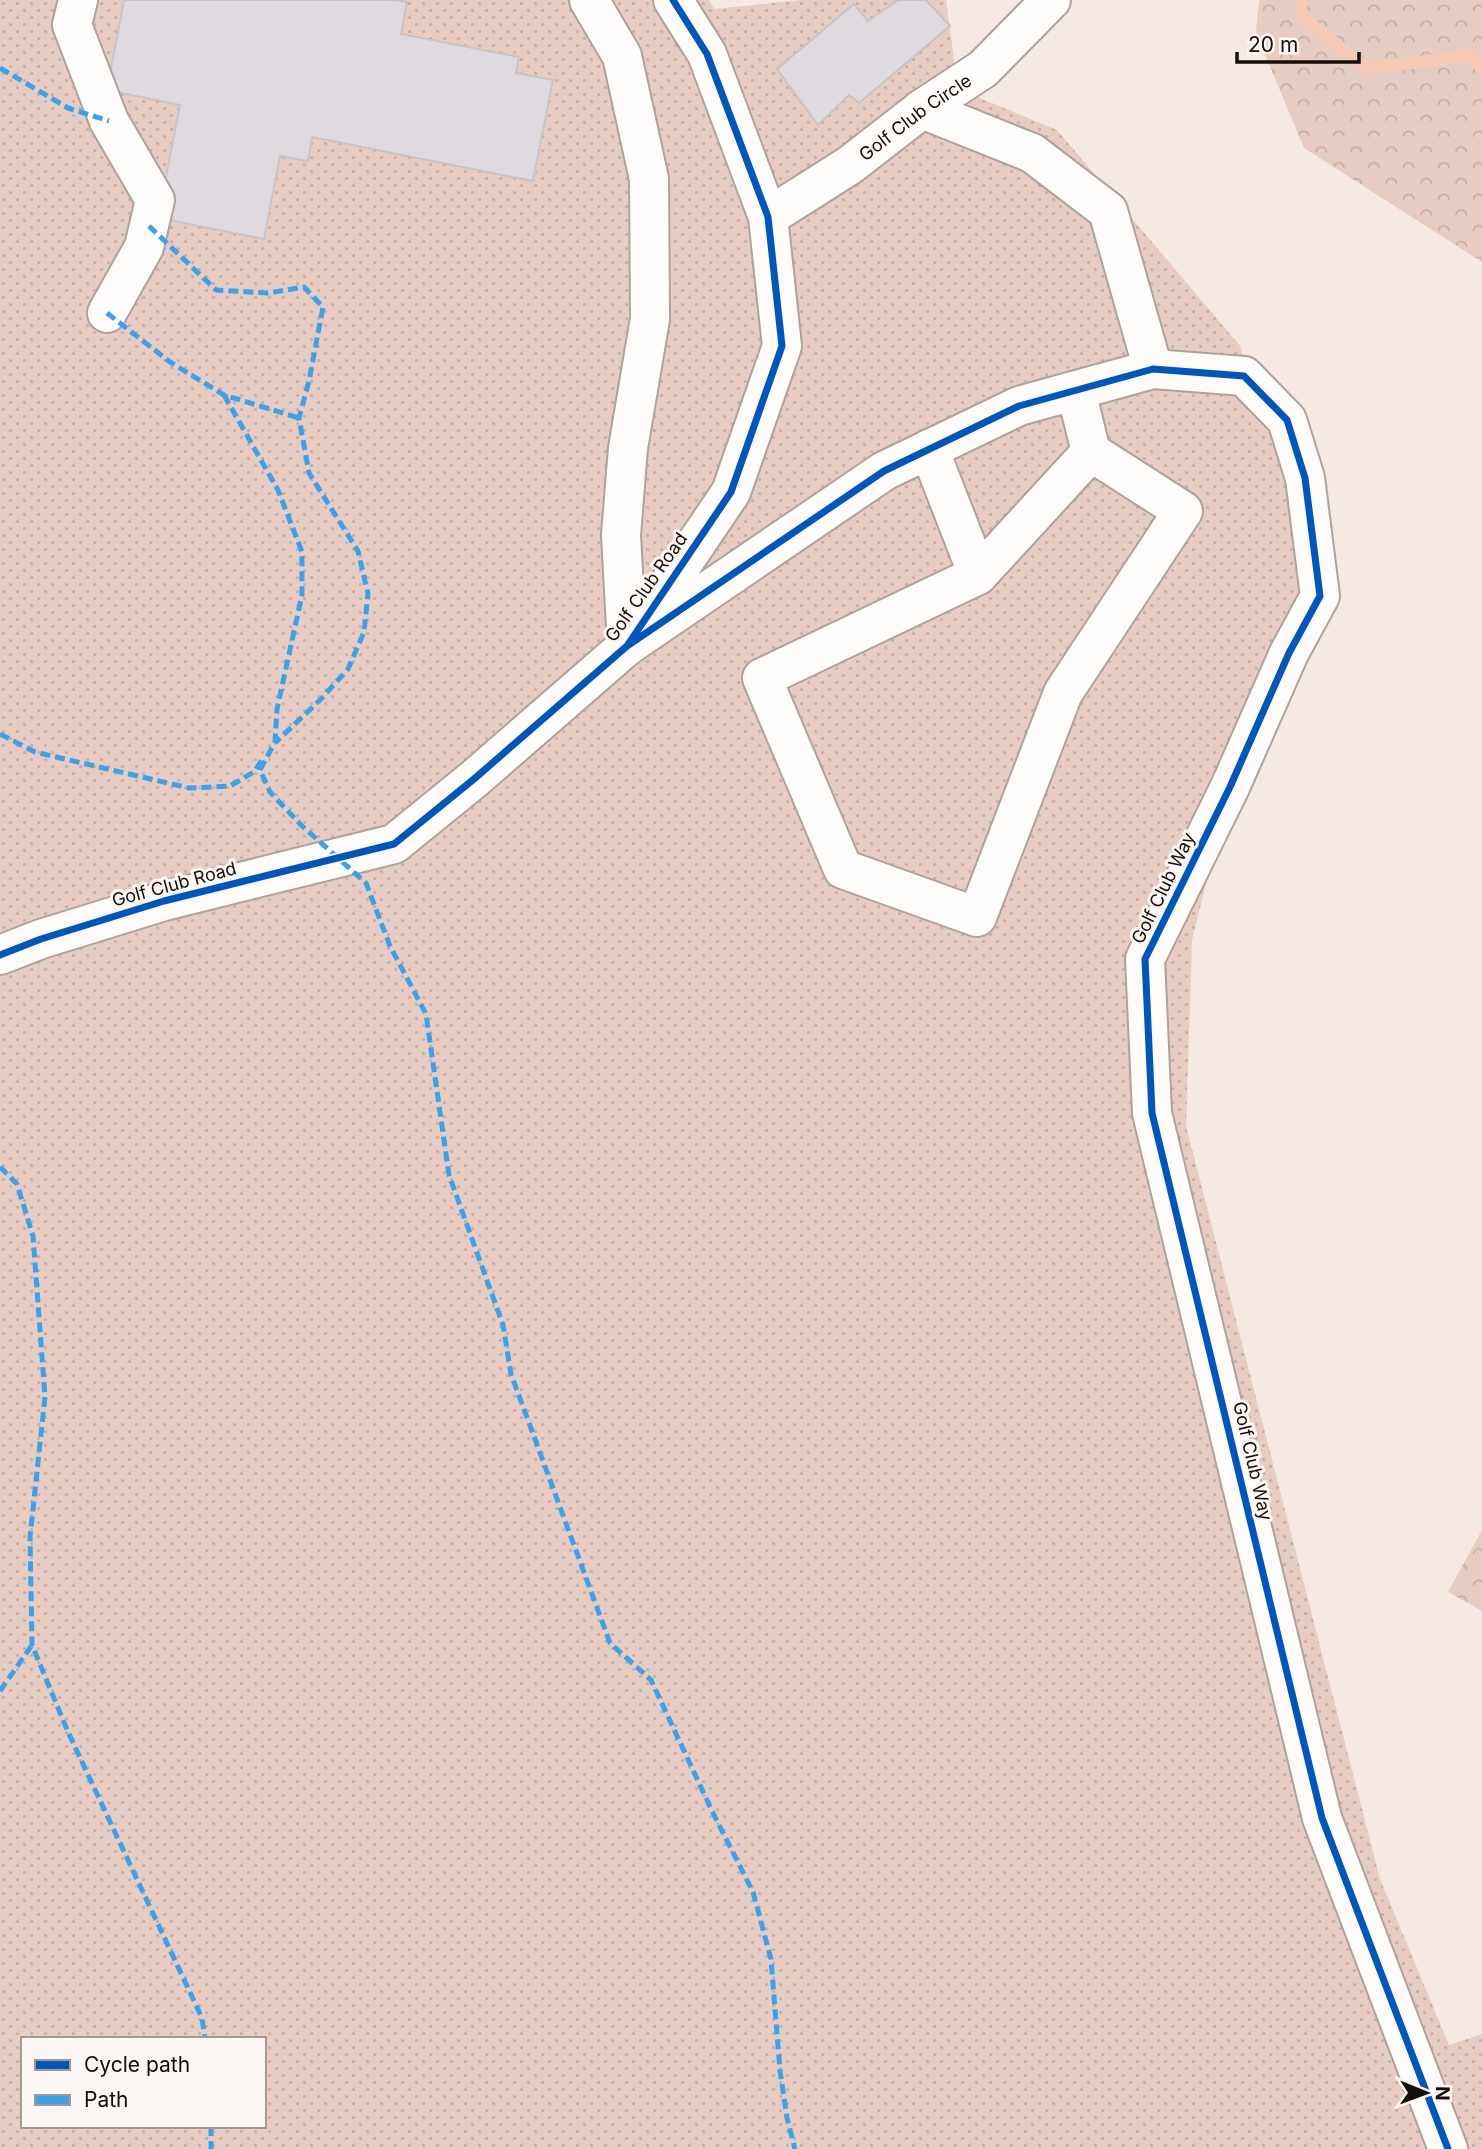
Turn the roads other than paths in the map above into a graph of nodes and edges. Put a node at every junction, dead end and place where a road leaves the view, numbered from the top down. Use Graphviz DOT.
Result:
graph roads {
  1 [pos="78,0"];
  2 [pos="589,0"];
  3 [pos="673,0"];
  4 [pos="1051,0"];
  5 [pos="922,109"];
  6 [pos="768,217"];
  7 [pos="107,313"];
  8 [pos="1153,369"];
  9 [pos="1076,391"];
  10 [pos="929,449"];
  11 [pos="1091,452"];
  12 [pos="978,575"];
  13 [pos="627,646"];
  14 [pos="0,956"];
  15 [pos="1448,2149"];
  1 -- 7 [label="street"];
  2 -- 13 [label="street"];
  3 -- 6 [label="street, Golf Club Road"];
  4 -- 5 [label="street, Golf Club Circle"];
  5 -- 6 [label="street, Golf Club Circle"];
  5 -- 8 [label="street"];
  6 -- 13 [label="street, Golf Club Road"];
  8 -- 9 [label="street, Golf Club Way"];
  8 -- 15 [label="street, Golf Club Way"];
  9 -- 10 [label="street, Golf Club Way"];
  9 -- 11 [label="street"];
  10 -- 12 [label="street"];
  10 -- 13 [label="street, Golf Club Way"];
  11 -- 12 [label="street"];
  11 -- 12 [label="street"];
  13 -- 14 [label="street, Golf Club Road"];
}
